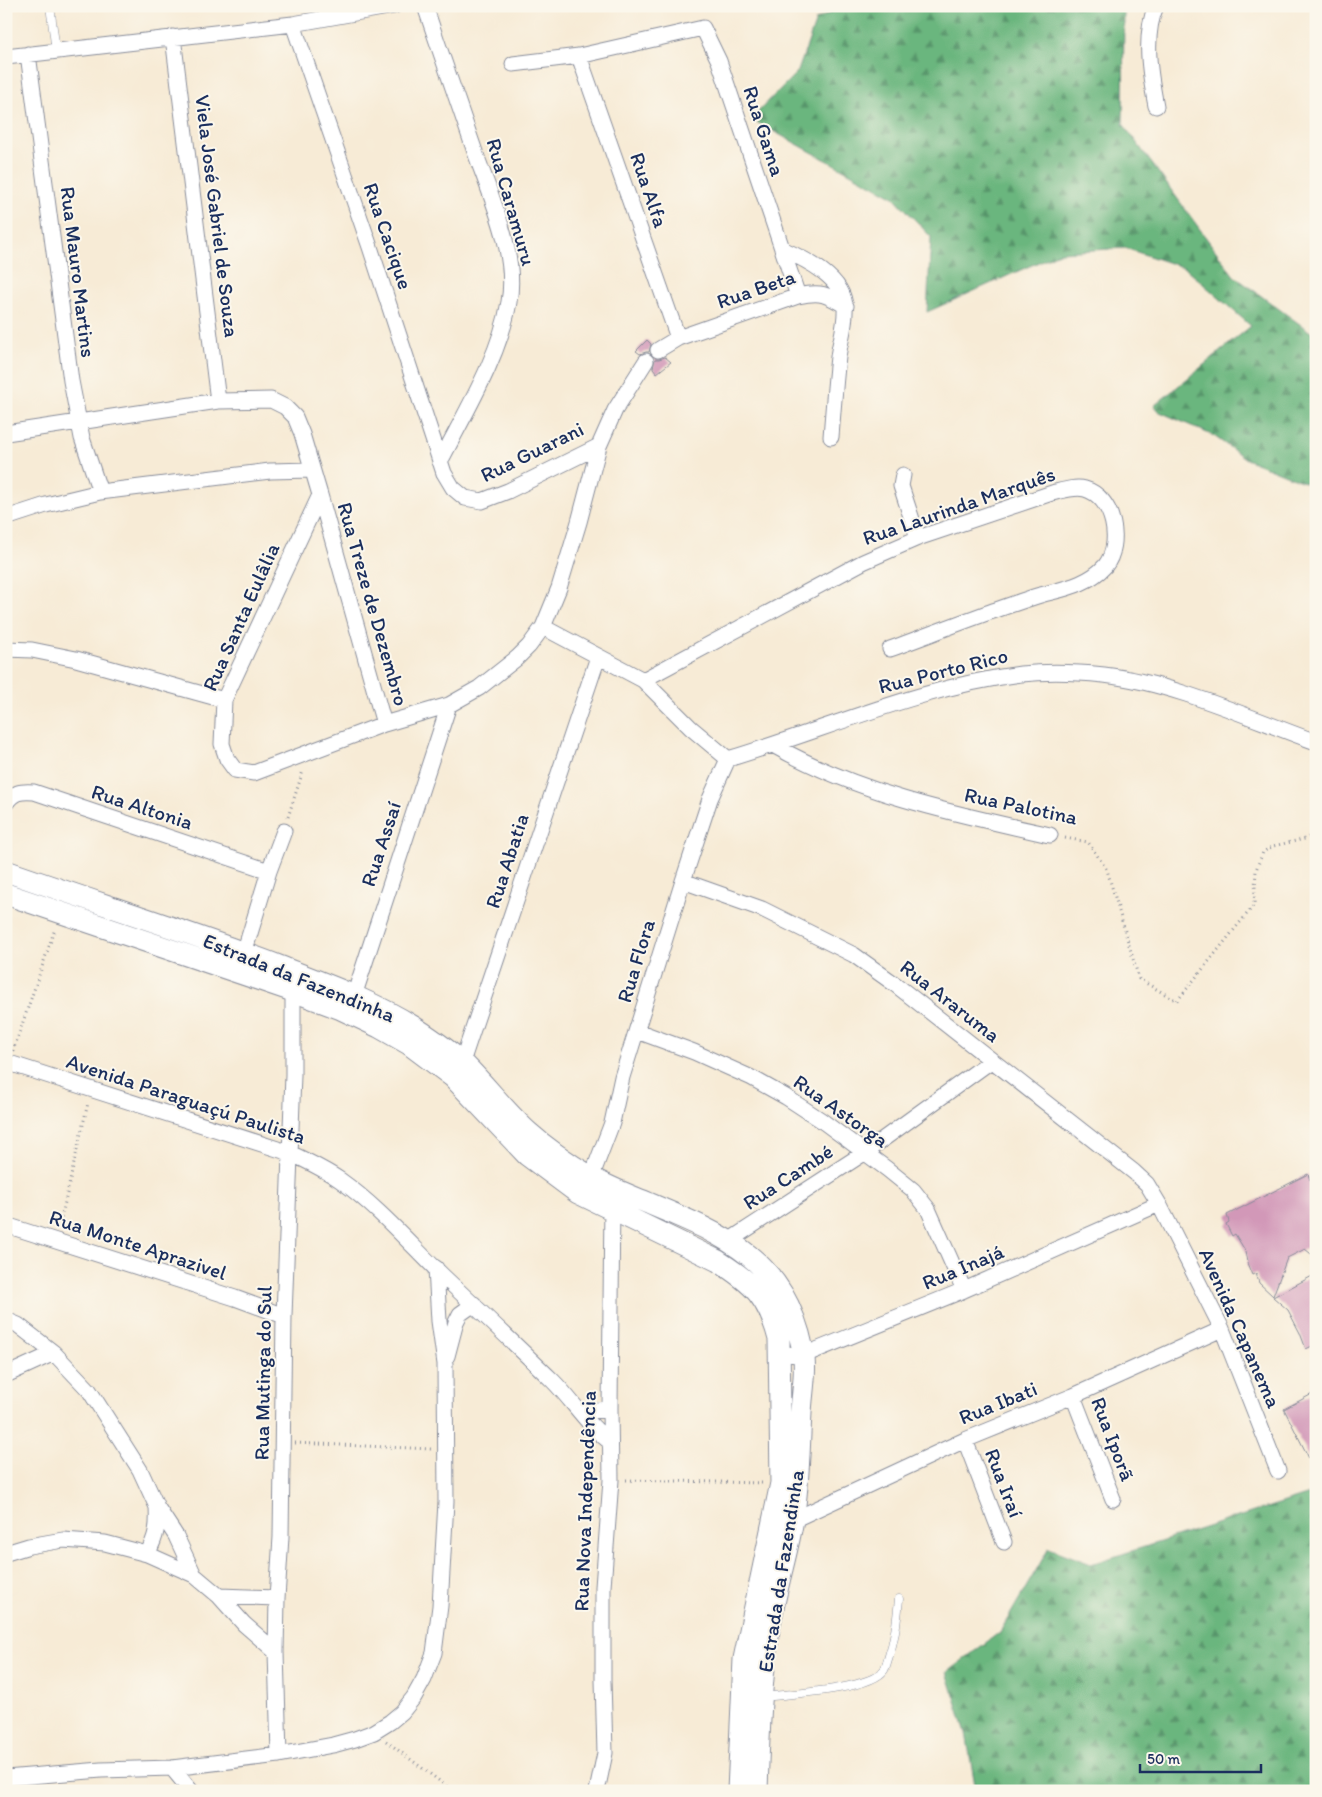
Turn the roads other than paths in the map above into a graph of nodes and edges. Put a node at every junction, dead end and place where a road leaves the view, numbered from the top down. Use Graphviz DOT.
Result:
graph roads {
  1 [pos="50,6"];
  2 [pos="394,6"];
  3 [pos="425,6"];
  4 [pos="1156,6"];
  5 [pos="293,24"];
  6 [pos="173,37"];
  7 [pos="56,51"];
  8 [pos="28,54"];
  9 [pos="6,56"];
  10 [pos="579,56"];
  11 [pos="513,64"];
  12 [pos="1156,106"];
  13 [pos="782,249"];
  14 [pos="798,296"];
  15 [pos="846,306"];
  16 [pos="678,338"];
  17 [pos="658,350"];
  18 [pos="646,361"];
  19 [pos="218,401"];
  20 [pos="78,422"];
  21 [pos="6,432"];
  22 [pos="831,438"];
  23 [pos="599,446"];
  24 [pos="440,462"];
  25 [pos="312,470"];
  26 [pos="903,475"];
  27 [pos="100,492"];
  28 [pos="320,495"];
  29 [pos="6,518"];
  30 [pos="918,538"];
  31 [pos="543,627"];
  32 [pos="6,649"];
  33 [pos="890,649"];
  34 [pos="598,657"];
  35 [pos="643,680"];
  36 [pos="224,700"];
  37 [pos="449,706"];
  38 [pos="384,724"];
  39 [pos="1316,742"];
  40 [pos="773,745"];
  41 [pos="728,759"];
  42 [pos="6,803"];
  43 [pos="284,831"];
  44 [pos="1050,835"];
  45 [pos="6,871"];
  46 [pos="269,871"];
  47 [pos="682,881"];
  48 [pos="6,894"];
  49 [pos="244,953"];
  50 [pos="293,991"];
  51 [pos="354,996"];
  52 [pos="637,1031"];
  53 [pos="991,1060"];
  54 [pos="8,1063"];
  55 [pos="458,1070"];
  56 [pos="290,1153"];
  57 [pos="864,1153"];
  58 [pos="591,1178"];
  59 [pos="613,1190"];
  60 [pos="1160,1204"];
  61 [pos="612,1211"];
  62 [pos="6,1225"];
  63 [pos="730,1240"];
  64 [pos="440,1273"];
  65 [pos="964,1290"];
  66 [pos="474,1304"];
  67 [pos="284,1316"];
  68 [pos="6,1320"];
  69 [pos="1222,1329"];
  70 [pos="54,1353"];
  71 [pos="780,1354"];
  72 [pos="804,1355"];
  73 [pos="445,1364"];
  74 [pos="6,1375"];
  75 [pos="1073,1396"];
  76 [pos="610,1409"];
  77 [pos="580,1411"];
  78 [pos="965,1440"];
  79 [pos="610,1442"];
  80 [pos="1278,1471"];
  81 [pos="1113,1499"];
  82 [pos="157,1506"];
  83 [pos="793,1520"];
  84 [pos="1004,1542"];
  85 [pos="6,1553"];
  86 [pos="147,1554"];
  87 [pos="194,1575"];
  88 [pos="219,1596"];
  89 [pos="277,1598"];
  90 [pos="899,1599"];
  91 [pos="276,1652"];
  92 [pos="762,1697"];
  93 [pos="278,1755"];
  94 [pos="172,1768"];
  95 [pos="6,1778"];
  96 [pos="191,1791"];
  97 [pos="597,1791"];
  98 [pos="738,1791"];
  99 [pos="757,1791"];
  1 -- 7 [label="lane"];
  2 -- 5 [label="street"];
  3 -- 24 [label="street, Rua Caramuru"];
  4 -- 12 [label="street"];
  5 -- 6 [label="street"];
  5 -- 24 [label="street, Rua Cacique"];
  6 -- 7 [label="street"];
  6 -- 19 [label="street, Viela José Gabriel de Souza"];
  7 -- 8 [label="street"];
  8 -- 9 [label="street"];
  8 -- 20 [label="street, Rua Mauro Martins"];
  10 -- 11 [label="street"];
  10 -- 13 [label="street, Rua Gama"];
  10 -- 16 [label="street, Rua Alfa"];
  13 -- 14 [label="street, Rua Gama"];
  13 -- 15 [label="street"];
  14 -- 15 [label="street, Rua Beta"];
  14 -- 16 [label="street, Rua Beta"];
  15 -- 22 [label="street"];
  16 -- 17 [label="street"];
  18 -- 23 [label="street, Rua Guarani"];
  19 -- 20 [label="street"];
  19 -- 25 [label="street"];
  20 -- 21 [label="street"];
  20 -- 27 [label="street, Rua Mauro Martins"];
  23 -- 24 [label="street, Rua Guarani"];
  23 -- 31 [label="street, Rua Santa Eulâlia"];
  25 -- 27 [label="street"];
  25 -- 28 [label="street"];
  26 -- 30 [label="street"];
  27 -- 29 [label="street"];
  28 -- 36 [label="street, Rua Santa Eulâlia"];
  28 -- 38 [label="street, Rua Treze de Dezembro"];
  30 -- 33 [label="street, Rua Laurinda Marquês"];
  30 -- 35 [label="street, Rua Laurinda Marquês"];
  31 -- 34 [label="street"];
  31 -- 37 [label="street, Rua Santa Eulâlia"];
  32 -- 36 [label="street"];
  34 -- 35 [label="street"];
  34 -- 55 [label="street, Rua Abatia"];
  35 -- 41 [label="street"];
  36 -- 38 [label="street, Rua Santa Eulâlia"];
  37 -- 38 [label="street, Rua Santa Eulâlia"];
  37 -- 51 [label="street, Rua Assaí"];
  39 -- 40 [label="street, Rua Porto Rico"];
  40 -- 41 [label="street, Rua Porto Rico"];
  40 -- 44 [label="street, Rua Palotina"];
  41 -- 47 [label="street, Rua Flora"];
  42 -- 46 [label="street, Rua Altonia"];
  43 -- 46 [label="street"];
  45 -- 49 [label="main road, Estrada da Fazendinha"];
  46 -- 49 [label="street"];
  47 -- 52 [label="street, Rua Flora"];
  47 -- 53 [label="street, Rua Araruma"];
  48 -- 50 [label="main road, Estrada da Fazendinha"];
  49 -- 51 [label="main road, Estrada da Fazendinha"];
  50 -- 55 [label="main road, Estrada da Fazendinha"];
  50 -- 56 [label="street, Rua Mutinga do Sul"];
  51 -- 55 [label="main road, Estrada da Fazendinha"];
  52 -- 57 [label="street, Rua Astorga"];
  52 -- 58 [label="street, Rua Flora"];
  53 -- 57 [label="street, Rua Cambé"];
  53 -- 60 [label="street, Rua Araruma"];
  54 -- 56 [label="street, Avenida Paraguaçú Paulista"];
  55 -- 58 [label="main road, Estrada da Fazendinha"];
  55 -- 61 [label="main road, Estrada da Fazendinha"];
  56 -- 64 [label="street, Avenida Paraguaçú Paulista"];
  56 -- 67 [label="street, Rua Mutinga do Sul"];
  57 -- 63 [label="street, Rua Cambé"];
  57 -- 65 [label="street, Rua Astorga"];
  58 -- 59 [label="main road, Estrada da Fazendinha"];
  59 -- 61 [label="street, Rua Nova Independência"];
  59 -- 63 [label="main road, Estrada da Fazendinha"];
  60 -- 65 [label="street, Rua Inajá"];
  60 -- 69 [label="street, Avenida Capanema"];
  61 -- 71 [label="main road, Estrada da Fazendinha"];
  61 -- 76 [label="street, Rua Nova Independência"];
  62 -- 67 [label="street, Rua Monte Aprazivel"];
  63 -- 72 [label="main road, Estrada da Fazendinha"];
  64 -- 66 [label="street, Avenida Paraguaçú Paulista"];
  64 -- 73 [label="street"];
  65 -- 72 [label="street, Rua Inajá"];
  66 -- 73 [label="street"];
  66 -- 77 [label="street, Avenida Paraguaçú Paulista"];
  67 -- 89 [label="street, Rua Mutinga do Sul"];
  68 -- 70 [label="street"];
  69 -- 75 [label="street, Rua Ibati"];
  69 -- 80 [label="street, Avenida Capanema"];
  70 -- 74 [label="street"];
  70 -- 82 [label="street"];
  71 -- 72 [label="street, Rua Inajá"];
  71 -- 98 [label="main road, Estrada da Fazendinha"];
  72 -- 83 [label="main road, Estrada da Fazendinha"];
  73 -- 93 [label="street"];
  75 -- 78 [label="street, Rua Ibati"];
  75 -- 81 [label="street, Rua Iporã"];
  76 -- 77 [label="street"];
  76 -- 79 [label="street, Rua Nova Independência"];
  77 -- 79 [label="street, Avenida Paraguaçú Paulista"];
  78 -- 83 [label="street, Rua Ibati"];
  78 -- 84 [label="street, Rua Iraí"];
  79 -- 97 [label="street, Rua Nova Independência"];
  82 -- 86 [label="street"];
  82 -- 87 [label="street"];
  83 -- 92 [label="main road, Estrada da Fazendinha"];
  85 -- 86 [label="street"];
  86 -- 87 [label="street"];
  87 -- 88 [label="street"];
  88 -- 89 [label="street"];
  88 -- 91 [label="street"];
  89 -- 91 [label="street, Rua Mutinga do Sul"];
  90 -- 92 [label="lane"];
  91 -- 93 [label="street, Rua Mutinga do Sul"];
  92 -- 99 [label="main road, Estrada da Fazendinha"];
  93 -- 94 [label="street"];
  94 -- 95 [label="street"];
  94 -- 96 [label="street"];
}
